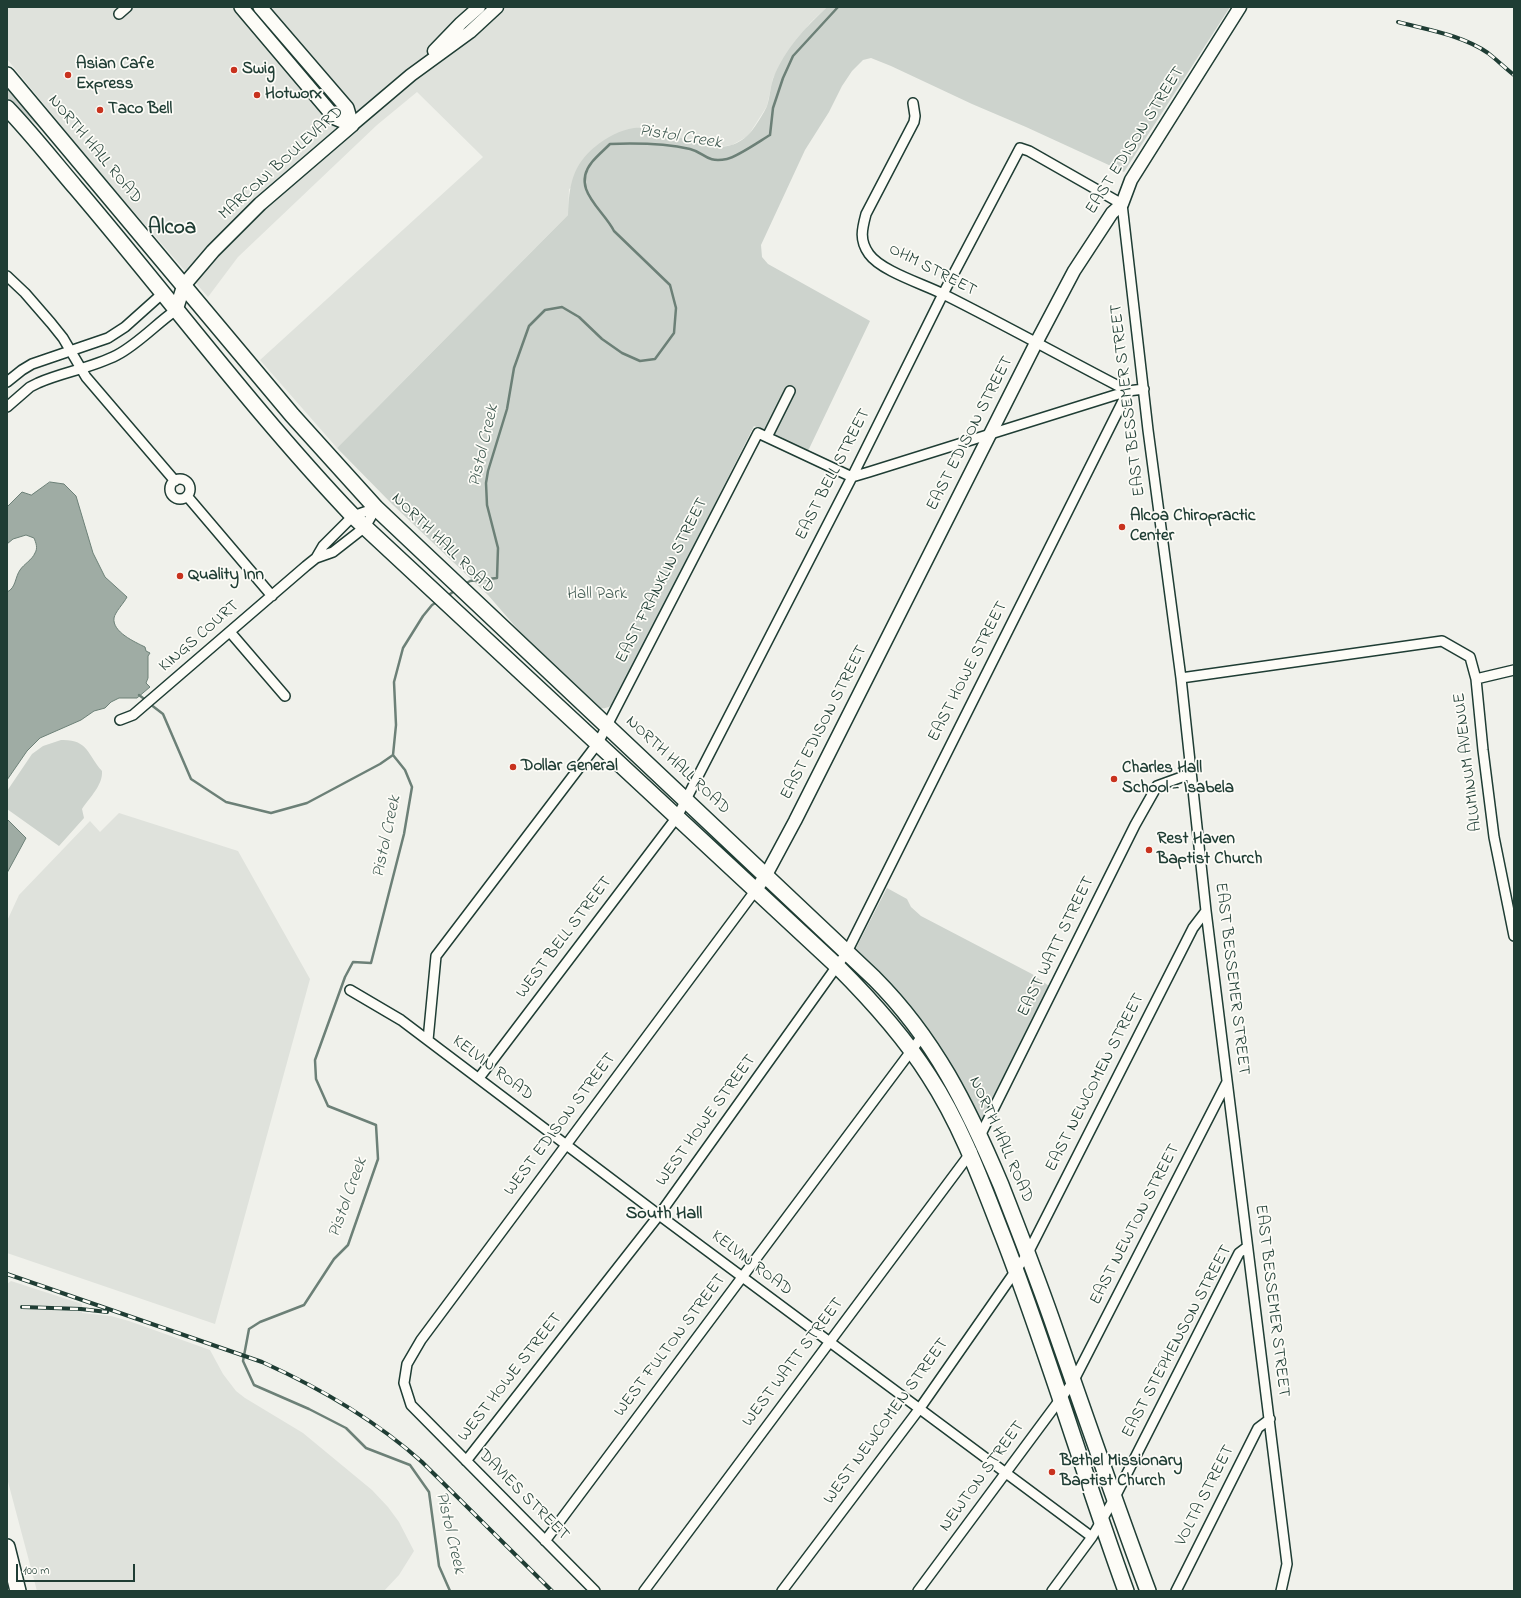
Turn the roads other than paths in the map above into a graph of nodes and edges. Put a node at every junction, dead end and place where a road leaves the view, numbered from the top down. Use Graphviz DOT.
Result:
graph roads {
  1 [pos="127,7"];
  2 [pos="242,7"];
  3 [pos="260,7"];
  4 [pos="479,7"];
  5 [pos="498,7"];
  6 [pos="1240,7"];
  7 [pos="119,14"];
  8 [pos="7,75"];
  9 [pos="411,75"];
  10 [pos="913,104"];
  11 [pos="8,109"];
  12 [pos="352,125"];
  13 [pos="1122,204"];
  14 [pos="7,276"];
  15 [pos="184,285"];
  16 [pos="163,293"];
  17 [pos="943,294"];
  18 [pos="176,310"];
  19 [pos="1036,343"];
  20 [pos="70,351"];
  21 [pos="79,368"];
  22 [pos="7,382"];
  23 [pos="1144,389"];
  24 [pos="790,391"];
  25 [pos="1128,391"];
  26 [pos="7,407"];
  27 [pos="989,434"];
  28 [pos="767,437"];
  29 [pos="852,477"];
  30 [pos="174,481"];
  31 [pos="187,496"];
  32 [pos="376,508"];
  33 [pos="353,516"];
  34 [pos="364,527"];
  35 [pos="316,558"];
  36 [pos="272,596"];
  37 [pos="230,632"];
  38 [pos="1514,670"];
  39 [pos="1180,678"];
  40 [pos="1476,679"];
  41 [pos="285,696"];
  42 [pos="120,720"];
  43 [pos="607,726"];
  44 [pos="598,743"];
  45 [pos="1190,774"];
  46 [pos="685,800"];
  47 [pos="677,817"];
  48 [pos="766,875"];
  49 [pos="755,891"];
  50 [pos="1206,911"];
  51 [pos="1514,936"];
  52 [pos="847,952"];
  53 [pos="837,966"];
  54 [pos="350,990"];
  55 [pos="923,1035"];
  56 [pos="428,1040"];
  57 [pos="911,1050"];
  58 [pos="479,1078"];
  59 [pos="1228,1082"];
  60 [pos="980,1135"];
  61 [pos="566,1146"];
  62 [pos="971,1154"];
  63 [pos="659,1215"];
  64 [pos="1247,1247"];
  65 [pos="1028,1253"];
  66 [pos="1016,1271"];
  67 [pos="742,1277"];
  68 [pos="829,1342"];
  69 [pos="1073,1382"];
  70 [pos="404,1383"];
  71 [pos="1061,1398"];
  72 [pos="920,1408"];
  73 [pos="1270,1419"];
  74 [pos="466,1461"];
  75 [pos="1006,1474"];
  76 [pos="1114,1500"];
  77 [pos="1101,1522"];
  78 [pos="1092,1537"];
  79 [pos="545,1541"];
  80 [pos="7,1547"];
  81 [pos="18,1591"];
  82 [pos="595,1591"];
  83 [pos="644,1591"];
  84 [pos="782,1591"];
  85 [pos="918,1591"];
  86 [pos="1052,1591"];
  87 [pos="1126,1591"];
  88 [pos="1148,1591"];
  89 [pos="1176,1591"];
  90 [pos="1280,1591"];
  1 -- 7 [label="street"];
  2 -- 12 [label="main road"];
  3 -- 12 [label="main road"];
  4 -- 9 [label="street, MARCONI BOULEVARD"];
  5 -- 9 [label="street, MARCONI BOULEVARD"];
  6 -- 13 [label="street, EAST EDISON STREET"];
  8 -- 15 [label="main road, NORTH HALL ROAD"];
  9 -- 12 [label="street, MARCONI BOULEVARD"];
  10 -- 17 [label="street, OHM STREET"];
  11 -- 15 [label="main road"];
  11 -- 16 [label="main road, NORTH HALL ROAD"];
  12 -- 15 [label="main road, MARCONI BOULEVARD"];
  13 -- 17 [label="street, EAST BELL STREET"];
  13 -- 19 [label="street, EAST EDISON STREET"];
  13 -- 23 [label="street, EAST BESSEMER STREET"];
  14 -- 20 [label="street"];
  15 -- 16 [label="main road, MARCONI BOULEVARD"];
  15 -- 18 [label="main road, MARCONI BOULEVARD"];
  15 -- 32 [label="main road, NORTH HALL ROAD"];
  16 -- 18 [label="main road, NORTH HALL ROAD"];
  16 -- 20 [label="street"];
  17 -- 19 [label="street, OHM STREET"];
  17 -- 29 [label="street, EAST BELL STREET"];
  18 -- 21 [label="street"];
  18 -- 33 [label="main road, NORTH HALL ROAD"];
  19 -- 25 [label="street, OHM STREET"];
  19 -- 27 [label="street, EAST EDISON STREET"];
  20 -- 21 [label="street"];
  20 -- 22 [label="street"];
  21 -- 26 [label="street"];
  21 -- 30 [label="street"];
  23 -- 25 [label="street"];
  23 -- 39 [label="street, EAST BESSEMER STREET"];
  24 -- 28 [label="street"];
  25 -- 27 [label="street"];
  25 -- 52 [label="street, EAST HOWE STREET"];
  27 -- 29 [label="street"];
  27 -- 48 [label="street, EAST EDISON STREET"];
  28 -- 29 [label="street"];
  28 -- 43 [label="street, EAST FRANKLIN STREET"];
  29 -- 46 [label="street, EAST BELL STREET"];
  30 -- 31 [label="street"];
  30 -- 31 [label="street"];
  31 -- 36 [label="street"];
  32 -- 33 [label="street, KINGS COURT"];
  32 -- 34 [label="street, KINGS COURT"];
  32 -- 43 [label="main road, NORTH HALL ROAD"];
  33 -- 34 [label="main road, NORTH HALL ROAD"];
  33 -- 35 [label="street, KINGS COURT"];
  34 -- 35 [label="street, KINGS COURT"];
  34 -- 44 [label="main road, NORTH HALL ROAD"];
  35 -- 36 [label="street, KINGS COURT"];
  36 -- 37 [label="street, KINGS COURT"];
  37 -- 41 [label="street"];
  37 -- 42 [label="street, KINGS COURT"];
  38 -- 40 [label="street"];
  39 -- 40 [label="street, ALUMINUM AVENUE"];
  39 -- 45 [label="street, EAST BESSEMER STREET"];
  40 -- 51 [label="street, ALUMINUM AVENUE"];
  43 -- 44 [label="street, EAST FRANKLIN STREET"];
  43 -- 46 [label="main road, NORTH HALL ROAD"];
  44 -- 47 [label="main road, NORTH HALL ROAD"];
  44 -- 56 [label="street, EAST FRANKLIN STREET"];
  45 -- 50 [label="street, EAST BESSEMER STREET"];
  45 -- 60 [label="street, EAST WATT STREET"];
  46 -- 47 [label="street, EAST BELL STREET"];
  46 -- 48 [label="main road, NORTH HALL ROAD"];
  47 -- 49 [label="main road, NORTH HALL ROAD"];
  47 -- 58 [label="street, WEST BELL STREET"];
  48 -- 49 [label="street, EAST EDISON STREET"];
  48 -- 52 [label="main road, NORTH HALL ROAD"];
  49 -- 53 [label="main road, NORTH HALL ROAD"];
  49 -- 61 [label="street, WEST EDISON STREET"];
  50 -- 59 [label="street, EAST BESSEMER STREET"];
  50 -- 65 [label="street, EAST NEWCOMEN STREET"];
  52 -- 53 [label="street, EAST HOWE STREET"];
  52 -- 55 [label="main road, NORTH HALL ROAD"];
  53 -- 57 [label="main road, NORTH HALL ROAD"];
  53 -- 63 [label="street, WEST HOWE STREET"];
  54 -- 56 [label="street, KELVIN ROAD"];
  55 -- 57 [label="street, WEST FULTON STREET"];
  55 -- 60 [label="main road, NORTH HALL ROAD"];
  56 -- 58 [label="street, KELVIN ROAD"];
  57 -- 62 [label="main road, NORTH HALL ROAD"];
  57 -- 67 [label="street, WEST FULTON STREET"];
  58 -- 61 [label="street, KELVIN ROAD"];
  59 -- 64 [label="street, EAST BESSEMER STREET"];
  59 -- 69 [label="street, EAST NEWTON STREET"];
  60 -- 62 [label="street, EAST WATT STREET"];
  60 -- 65 [label="main road, NORTH HALL ROAD"];
  61 -- 63 [label="street, KELVIN ROAD"];
  61 -- 70 [label="street, WEST EDISON STREET"];
  62 -- 66 [label="main road, NORTH HALL ROAD"];
  62 -- 68 [label="street, WEST WATT STREET"];
  63 -- 67 [label="street, KELVIN ROAD"];
  63 -- 74 [label="street, WEST HOWE STREET"];
  64 -- 73 [label="street, EAST BESSEMER STREET"];
  64 -- 76 [label="street, EAST STEPHENSON STREET"];
  65 -- 66 [label="street, EAST NEWCOMEN STREET"];
  65 -- 69 [label="main road, NORTH HALL ROAD"];
  66 -- 71 [label="main road, NORTH HALL ROAD"];
  66 -- 72 [label="street, WEST NEWCOMEN STREET"];
  67 -- 68 [label="street, KELVIN ROAD"];
  67 -- 79 [label="street, WEST FULTON STREET"];
  68 -- 72 [label="street, KELVIN ROAD"];
  68 -- 83 [label="street, WEST WATT STREET"];
  69 -- 71 [label="street, NEWTON STREET"];
  69 -- 76 [label="main road, NORTH HALL ROAD"];
  70 -- 74 [label="street, DAVIES STREET"];
  71 -- 75 [label="street, NEWTON STREET"];
  71 -- 77 [label="main road, NORTH HALL ROAD"];
  72 -- 75 [label="street, KELVIN ROAD"];
  72 -- 84 [label="street, WEST NEWCOMEN STREET"];
  73 -- 89 [label="street, VOLTA STREET"];
  73 -- 90 [label="street, EAST BESSEMER STREET"];
  74 -- 79 [label="street, DAVIES STREET"];
  75 -- 78 [label="street, KELVIN ROAD"];
  75 -- 85 [label="street, NEWTON STREET"];
  76 -- 77 [label="street, EAST STEPHENSON STREET"];
  76 -- 88 [label="main road, NORTH HALL ROAD"];
  77 -- 78 [label="street, EAST STEPHENSON STREET"];
  77 -- 87 [label="main road, NORTH HALL ROAD"];
  78 -- 86 [label="street, EAST STEPHENSON STREET"];
  79 -- 82 [label="street, DAVIES STREET"];
  80 -- 81 [label="main road"];
}
